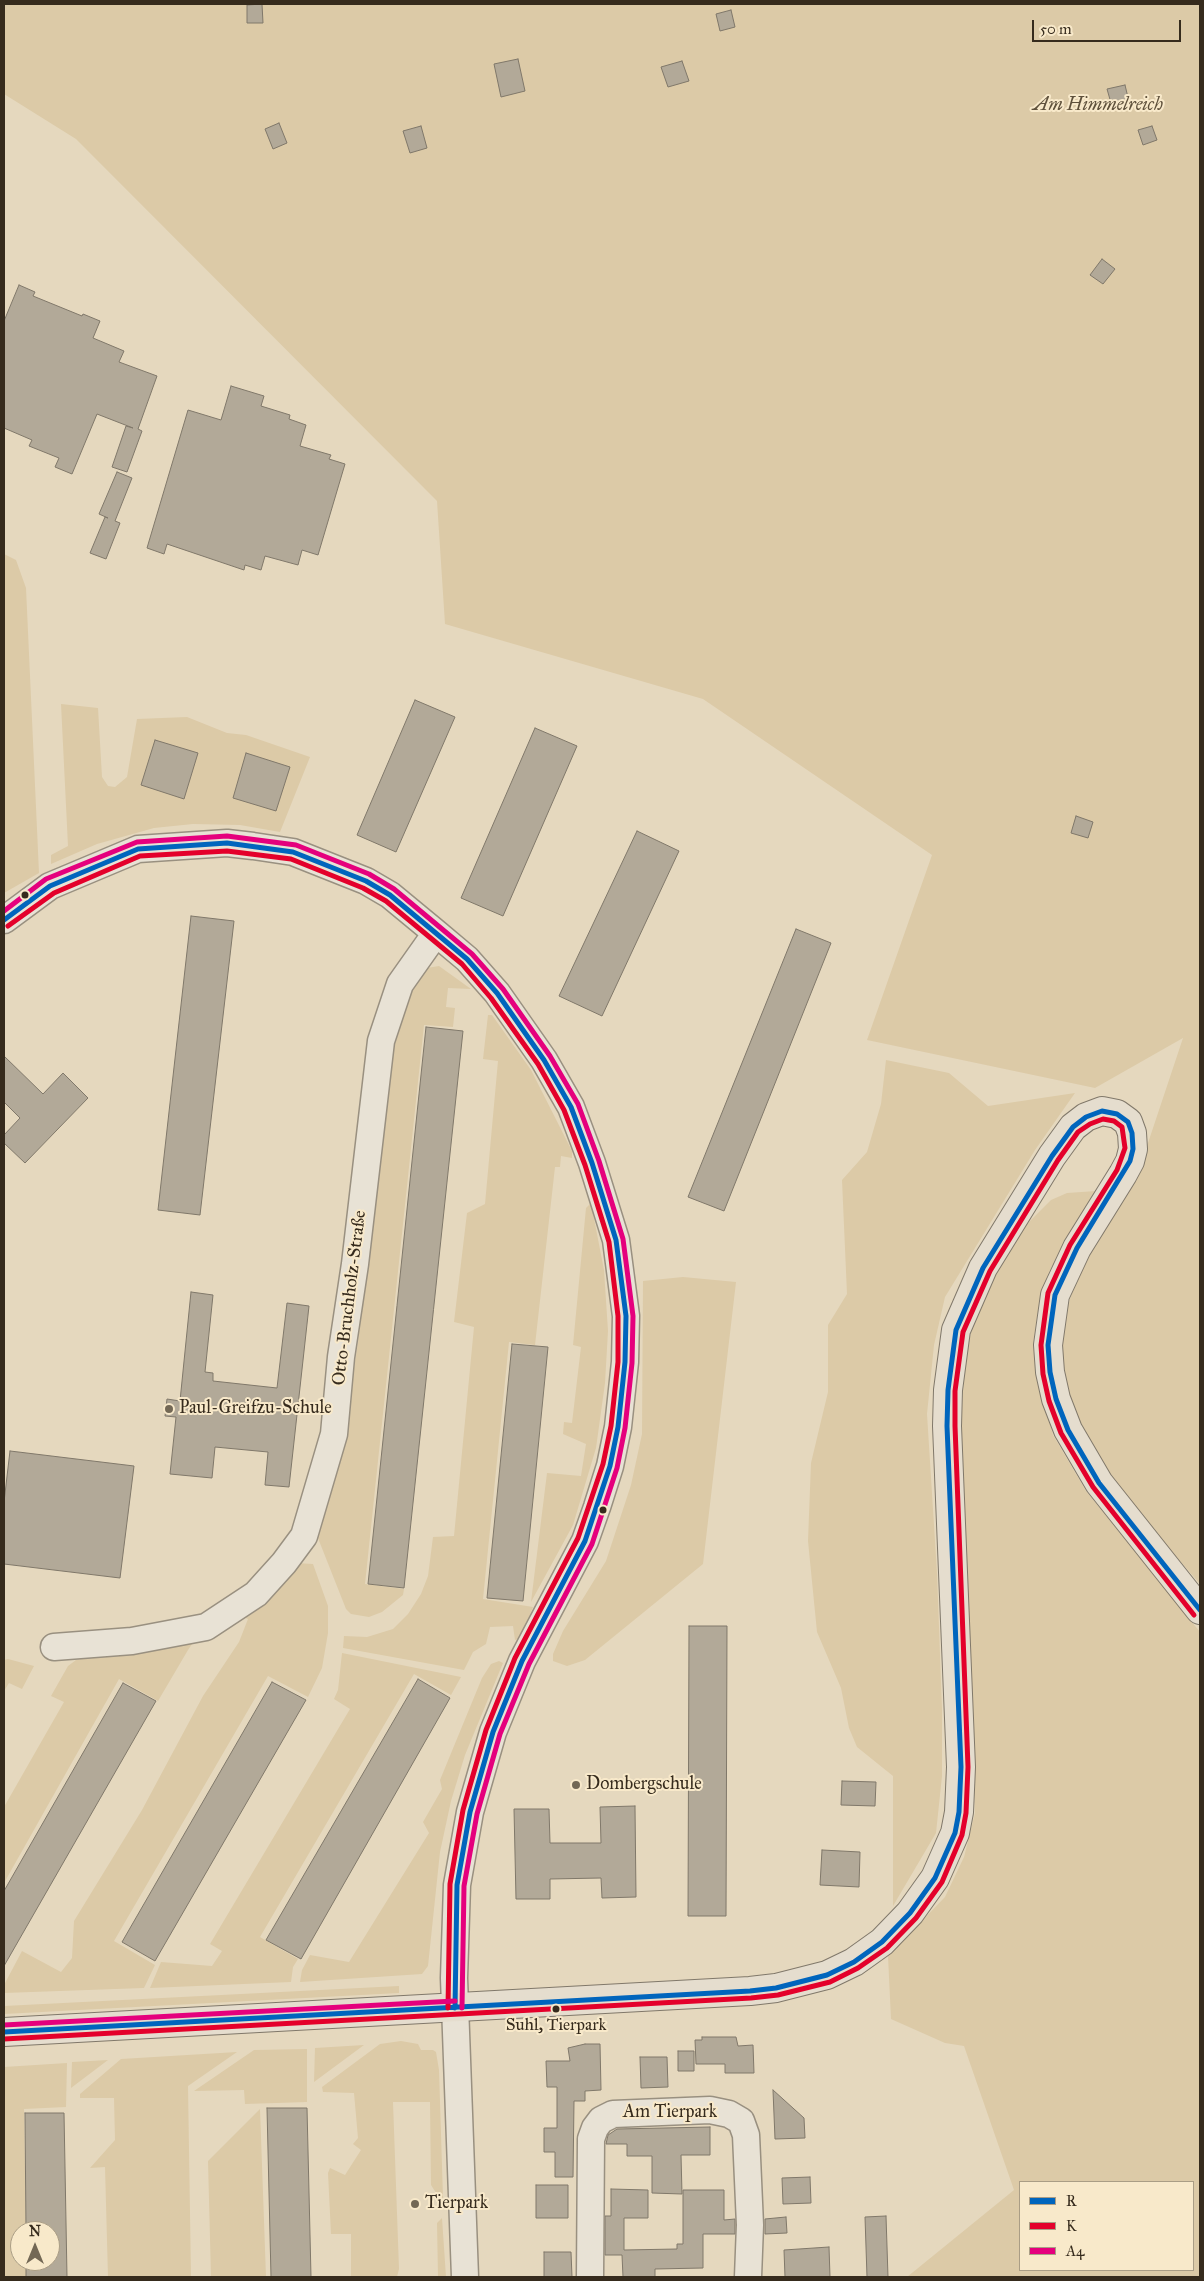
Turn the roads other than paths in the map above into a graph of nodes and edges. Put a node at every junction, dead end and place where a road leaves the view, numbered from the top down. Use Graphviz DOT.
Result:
graph roads {
  1 [pos="4,920"];
  2 [pos="436,933"];
  3 [pos="1200,1610"];
  4 [pos="54,1647"];
  5 [pos="455,2008"];
  6 [pos="4,2032"];
  7 [pos="465,2277"];
  8 [pos="590,2277"];
  9 [pos="748,2277"];
  1 -- 2 [label="street"];
  2 -- 4 [label="street, Otto-Bruchholz-Straße"];
  2 -- 5 [label="street"];
  3 -- 5 [label="main road"];
  5 -- 6 [label="main road"];
  5 -- 7 [label="street"];
  8 -- 9 [label="street, Am Tierpark"];
}
